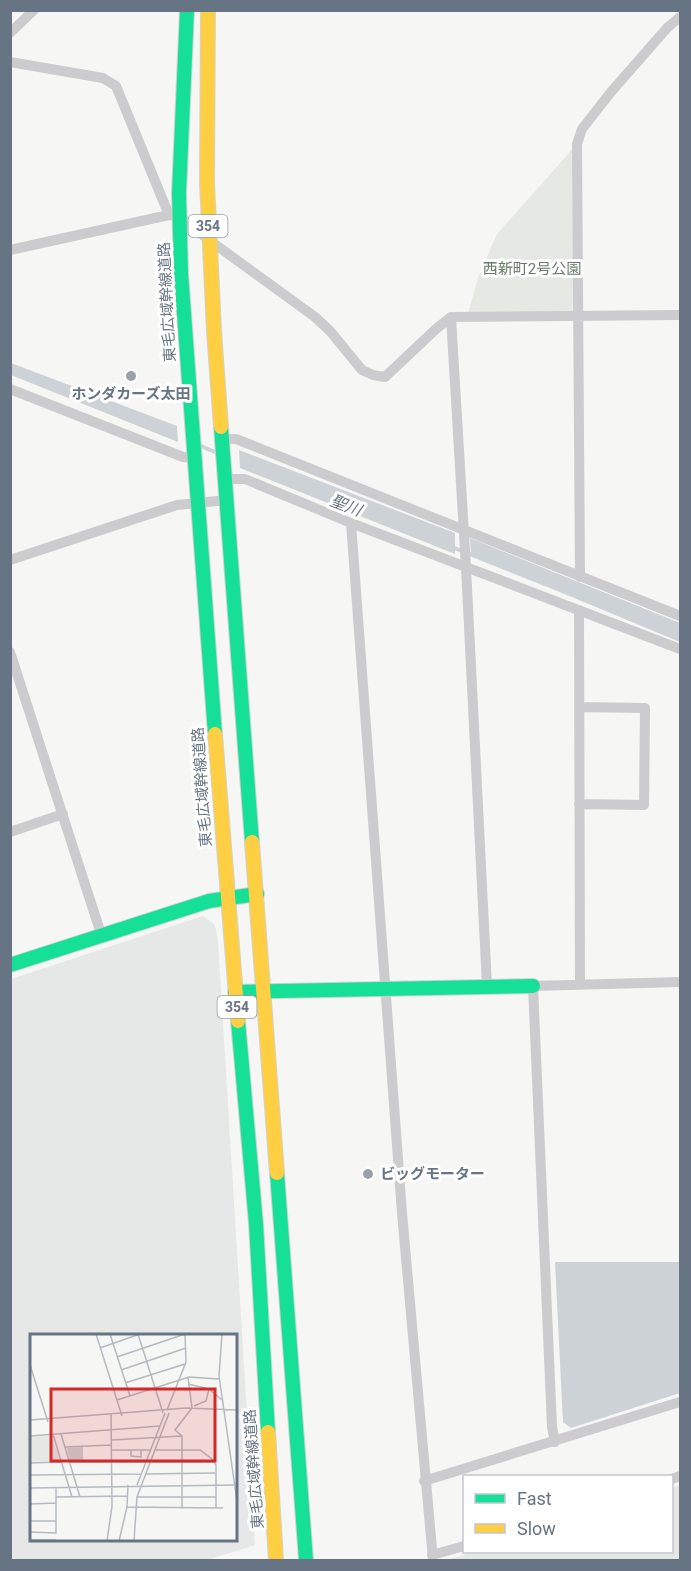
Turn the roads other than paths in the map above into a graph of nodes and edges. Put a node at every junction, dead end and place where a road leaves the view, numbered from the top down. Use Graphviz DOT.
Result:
graph roads {
  1 [pos="34,10"];
  2 [pos="187,10"];
  3 [pos="208,10"];
  4 [pos="681,17"];
  5 [pos="10,33"];
  6 [pos="10,62"];
  7 [pos="174,215"];
  8 [pos="208,240"];
  9 [pos="10,250"];
  10 [pos="681,315"];
  11 [pos="580,316"];
  12 [pos="451,317"];
  13 [pos="10,389"];
  14 [pos="223,440"];
  15 [pos="194,456"];
  16 [pos="225,479"];
  17 [pos="227,500"];
  18 [pos="198,501"];
  19 [pos="351,524"];
  20 [pos="464,534"];
  21 [pos="10,560"];
  22 [pos="466,564"];
  23 [pos="580,576"];
  24 [pos="579,610"];
  25 [pos="681,616"];
  26 [pos="681,649"];
  27 [pos="10,652"];
  28 [pos="579,707"];
  29 [pos="579,804"];
  30 [pos="63,814"];
  31 [pos="10,832"];
  32 [pos="257,894"];
  33 [pos="227,898"];
  34 [pos="102,937"];
  35 [pos="10,965"];
  36 [pos="681,982"];
  37 [pos="580,984"];
  38 [pos="487,986"];
  39 [pos="532,986"];
  40 [pos="386,988"];
  41 [pos="265,990"];
  42 [pos="235,992"];
  43 [pos="681,1402"];
  44 [pos="555,1442"];
  45 [pos="424,1480"];
  46 [pos="463,1547"];
  47 [pos="433,1558"];
  48 [pos="276,1560"];
  49 [pos="306,1560"];
  1 -- 5 [label="street"];
  2 -- 7 [label="main road, 東毛広域幹線道路 / 354"];
  3 -- 8 [label="main road, 354"];
  4 -- 11 [label="street"];
  6 -- 7 [label="street"];
  7 -- 8 [label="street"];
  7 -- 9 [label="street"];
  7 -- 15 [label="main road, 東毛広域幹線道路 / 354"];
  8 -- 12 [label="street"];
  8 -- 14 [label="main road, 354"];
  10 -- 11 [label="street"];
  11 -- 12 [label="street"];
  11 -- 23 [label="street"];
  12 -- 20 [label="street"];
  13 -- 15 [label="street"];
  14 -- 16 [label="main road, 354"];
  14 -- 20 [label="street"];
  15 -- 18 [label="main road, 東毛広域幹線道路 / 354"];
  16 -- 17 [label="main road, 354"];
  16 -- 19 [label="street"];
  17 -- 18 [label="street"];
  17 -- 32 [label="main road, 354"];
  18 -- 21 [label="street"];
  18 -- 33 [label="main road, 東毛広域幹線道路 / 354"];
  19 -- 22 [label="street"];
  19 -- 40 [label="street"];
  20 -- 22 [label="street"];
  20 -- 23 [label="street"];
  22 -- 24 [label="street"];
  22 -- 38 [label="street"];
  23 -- 25 [label="street"];
  24 -- 26 [label="street"];
  24 -- 28 [label="street"];
  27 -- 30 [label="street"];
  28 -- 29 [label="street"];
  28 -- 29 [label="street"];
  29 -- 37 [label="street"];
  30 -- 31 [label="street"];
  30 -- 34 [label="street"];
  32 -- 33 [label="main road"];
  32 -- 41 [label="main road, 354"];
  33 -- 34 [label="main road"];
  33 -- 42 [label="main road, 東毛広域幹線道路 / 354"];
  34 -- 35 [label="main road"];
  36 -- 37 [label="street"];
  37 -- 39 [label="street"];
  38 -- 39 [label="main road"];
  38 -- 40 [label="main road"];
  39 -- 44 [label="street"];
  40 -- 41 [label="main road"];
  40 -- 45 [label="street"];
  41 -- 42 [label="main road"];
  41 -- 49 [label="main road, 354"];
  42 -- 48 [label="main road, 東毛広域幹線道路 / 354"];
  43 -- 44 [label="street"];
  44 -- 45 [label="street"];
  45 -- 47 [label="street"];
  46 -- 47 [label="street"];
}
